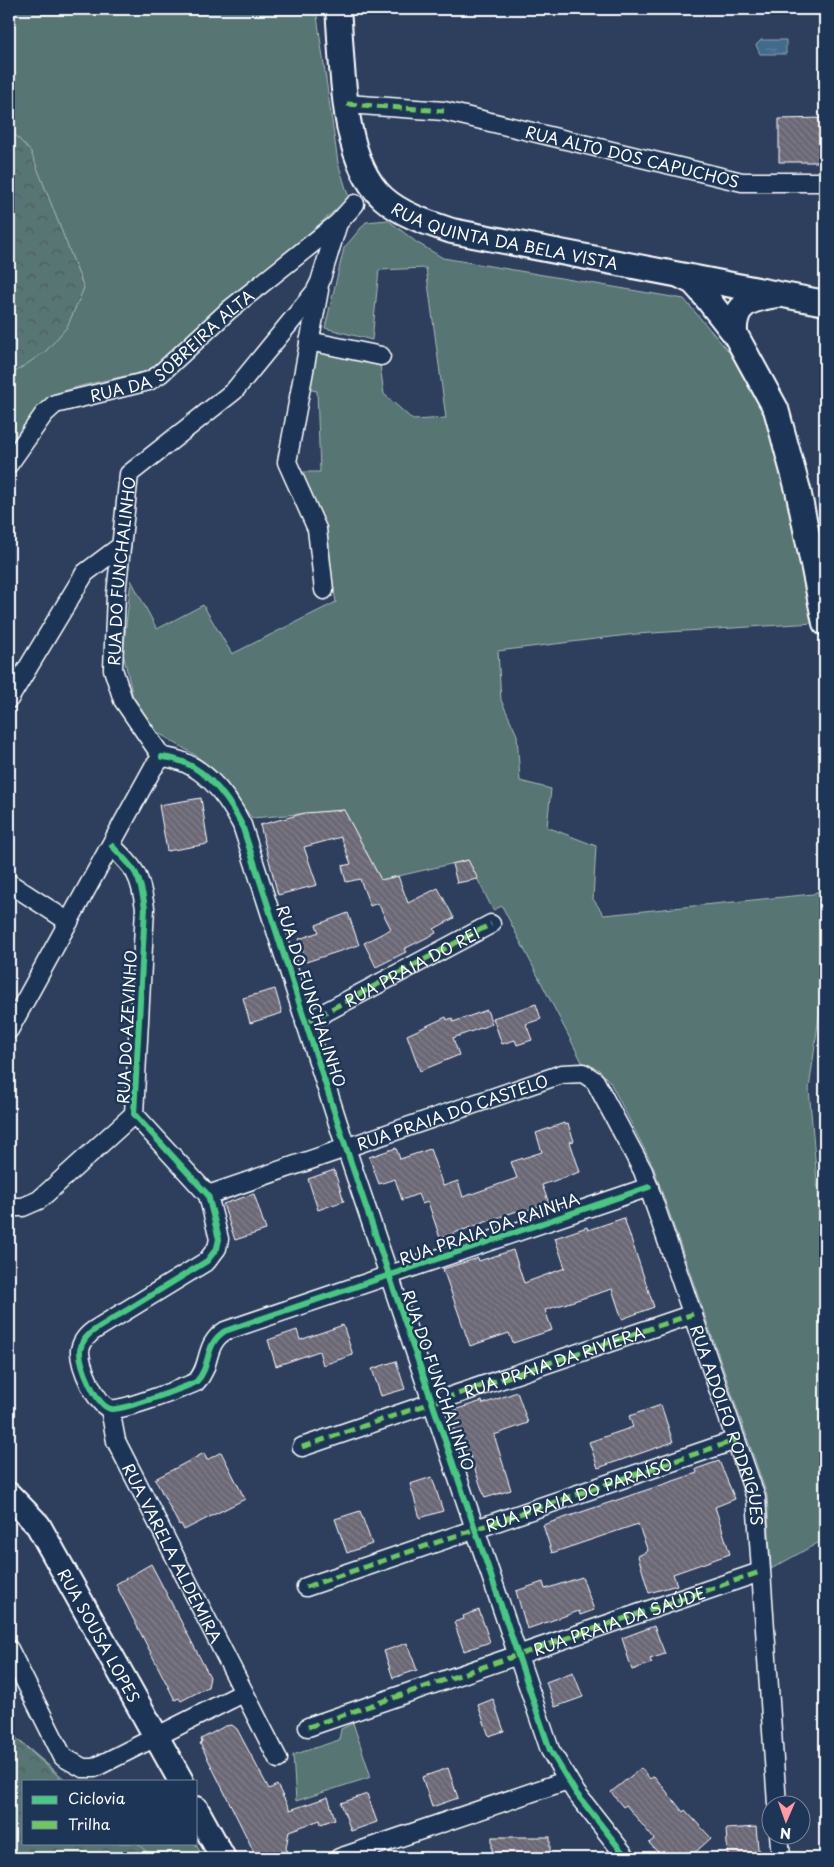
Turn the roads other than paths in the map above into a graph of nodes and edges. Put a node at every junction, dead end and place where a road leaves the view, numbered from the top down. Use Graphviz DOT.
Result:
graph roads {
  1 [pos="338,9"];
  2 [pos="347,104"];
  3 [pos="367,178"];
  4 [pos="825,182"];
  5 [pos="389,203"];
  6 [pos="355,204"];
  7 [pos="338,222"];
  8 [pos="678,274"];
  9 [pos="320,282"];
  10 [pos="731,284"];
  11 [pos="783,295"];
  12 [pos="825,303"];
  13 [pos="712,305"];
  14 [pos="742,306"];
  15 [pos="734,334"];
  16 [pos="308,341"];
  17 [pos="380,356"];
  18 [pos="9,464"];
  19 [pos="121,546"];
  20 [pos="324,590"];
  21 [pos="823,597"];
  22 [pos="825,624"];
  23 [pos="9,699"];
  24 [pos="162,758"];
  25 [pos="112,846"];
  26 [pos="9,883"];
  27 [pos="69,922"];
  28 [pos="492,924"];
  29 [pos="305,1023"];
  30 [pos="9,1030"];
  31 [pos="583,1073"];
  32 [pos="134,1114"];
  33 [pos="346,1148"];
  34 [pos="649,1187"];
  35 [pos="208,1195"];
  36 [pos="9,1207"];
  37 [pos="389,1276"];
  38 [pos="692,1314"];
  39 [pos="432,1403"];
  40 [pos="110,1409"];
  41 [pos="736,1440"];
  42 [pos="302,1447"];
  43 [pos="9,1495"];
  44 [pos="474,1529"];
  45 [pos="760,1572"];
  46 [pos="306,1587"];
  47 [pos="9,1649"];
  48 [pos="517,1655"];
  49 [pos="243,1693"];
  50 [pos="308,1726"];
  51 [pos="157,1737"];
  52 [pos="278,1759"];
  53 [pos="180,1780"];
  54 [pos="568,1780"];
  55 [pos="776,1794"];
  56 [pos="198,1813"];
  57 [pos="780,1844"];
  58 [pos="223,1858"];
  59 [pos="339,1858"];
  60 [pos="627,1858"];
  61 [pos="781,1858"];
  1 -- 2 [label="street, RUA QUINTA DA BELA VISTA"];
  2 -- 3 [label="street, RUA QUINTA DA BELA VISTA"];
  2 -- 4 [label="street, RUA ALTO DOS CAPUCHOS"];
  3 -- 5 [label="street, RUA QUINTA DA BELA VISTA"];
  3 -- 6 [label="street, RUA DO FUNCHALINHO"];
  5 -- 6 [label="street"];
  5 -- 8 [label="street, RUA QUINTA DA BELA VISTA"];
  6 -- 7 [label="street, RUA DO FUNCHALINHO"];
  7 -- 9 [label="street, RUA DO FUNCHALINHO"];
  7 -- 18 [label="street, RUA DA SOBREIRA ALTA"];
  8 -- 10 [label="street, RUA QUINTA DA BELA VISTA"];
  8 -- 13 [label="street"];
  9 -- 16 [label="street"];
  9 -- 19 [label="street, RUA DO FUNCHALINHO"];
  10 -- 11 [label="street, RUA QUINTA DA BELA VISTA"];
  10 -- 13 [label="street"];
  10 -- 14 [label="street"];
  11 -- 12 [label="street, RUA QUINTA DA BELA VISTA"];
  11 -- 14 [label="street"];
  13 -- 15 [label="street"];
  14 -- 15 [label="street"];
  15 -- 21 [label="street"];
  16 -- 17 [label="street"];
  16 -- 20 [label="street"];
  19 -- 23 [label="street"];
  19 -- 24 [label="street, RUA DO FUNCHALINHO"];
  21 -- 22 [label="street"];
  24 -- 25 [label="street"];
  24 -- 29 [label="street, RUA DO FUNCHALINHO"];
  25 -- 27 [label="street"];
  25 -- 32 [label="street, RUA DO AZEVINHO"];
  26 -- 27 [label="street"];
  27 -- 30 [label="street"];
  28 -- 29 [label="street, RUA PRAIA DO REI"];
  29 -- 33 [label="street, RUA DO FUNCHALINHO"];
  31 -- 33 [label="street, RUA PRAIA DO CASTELO"];
  31 -- 34 [label="street, RUA ADOLFO RODRIGUES"];
  32 -- 35 [label="street, RUA DO AZEVINHO"];
  32 -- 36 [label="street"];
  33 -- 35 [label="street, RUA PRAIA DO CASTELO"];
  33 -- 37 [label="street, RUA DO FUNCHALINHO"];
  34 -- 37 [label="street, RUA PRAIA DA RAINHA"];
  34 -- 38 [label="street, RUA ADOLFO RODRIGUES"];
  35 -- 40 [label="street, RUA DO AZEVINHO"];
  37 -- 39 [label="street, RUA DO FUNCHALINHO"];
  37 -- 40 [label="street, RUA PRAIA DA RAINHA"];
  38 -- 39 [label="street, RUA PRAIA DA RIVIERA"];
  38 -- 41 [label="street, RUA ADOLFO RODRIGUES"];
  39 -- 42 [label="street, RUA PRAIA DA RIVIERA"];
  39 -- 44 [label="street, RUA DO FUNCHALINHO"];
  40 -- 49 [label="street, RUA VARELA ALDEMIRA"];
  41 -- 44 [label="street, RUA PRAIA DO PARAÍSO"];
  41 -- 45 [label="street, RUA ADOLFO RODRIGUES"];
  43 -- 51 [label="street, RUA SOUSA LOPES"];
  44 -- 46 [label="street, RUA PRAIA DO PARAÍSO"];
  44 -- 48 [label="street, RUA DO FUNCHALINHO"];
  45 -- 48 [label="street, RUA PRAIA DA SAÚDE"];
  45 -- 55 [label="street, RUA ADOLFO RODRIGUES"];
  47 -- 51 [label="street"];
  48 -- 50 [label="street, RUA PRAIA DA SAÚDE"];
  48 -- 54 [label="street, RUA DO FUNCHALINHO"];
  49 -- 51 [label="street"];
  49 -- 52 [label="street, RUA VARELA ALDEMIRA"];
  51 -- 53 [label="street, RUA SOUSA LOPES"];
  54 -- 59 [label="street"];
  54 -- 60 [label="street, RUA DO FUNCHALINHO"];
  56 -- 58 [label="street"];
  57 -- 61 [label="street"];
}
